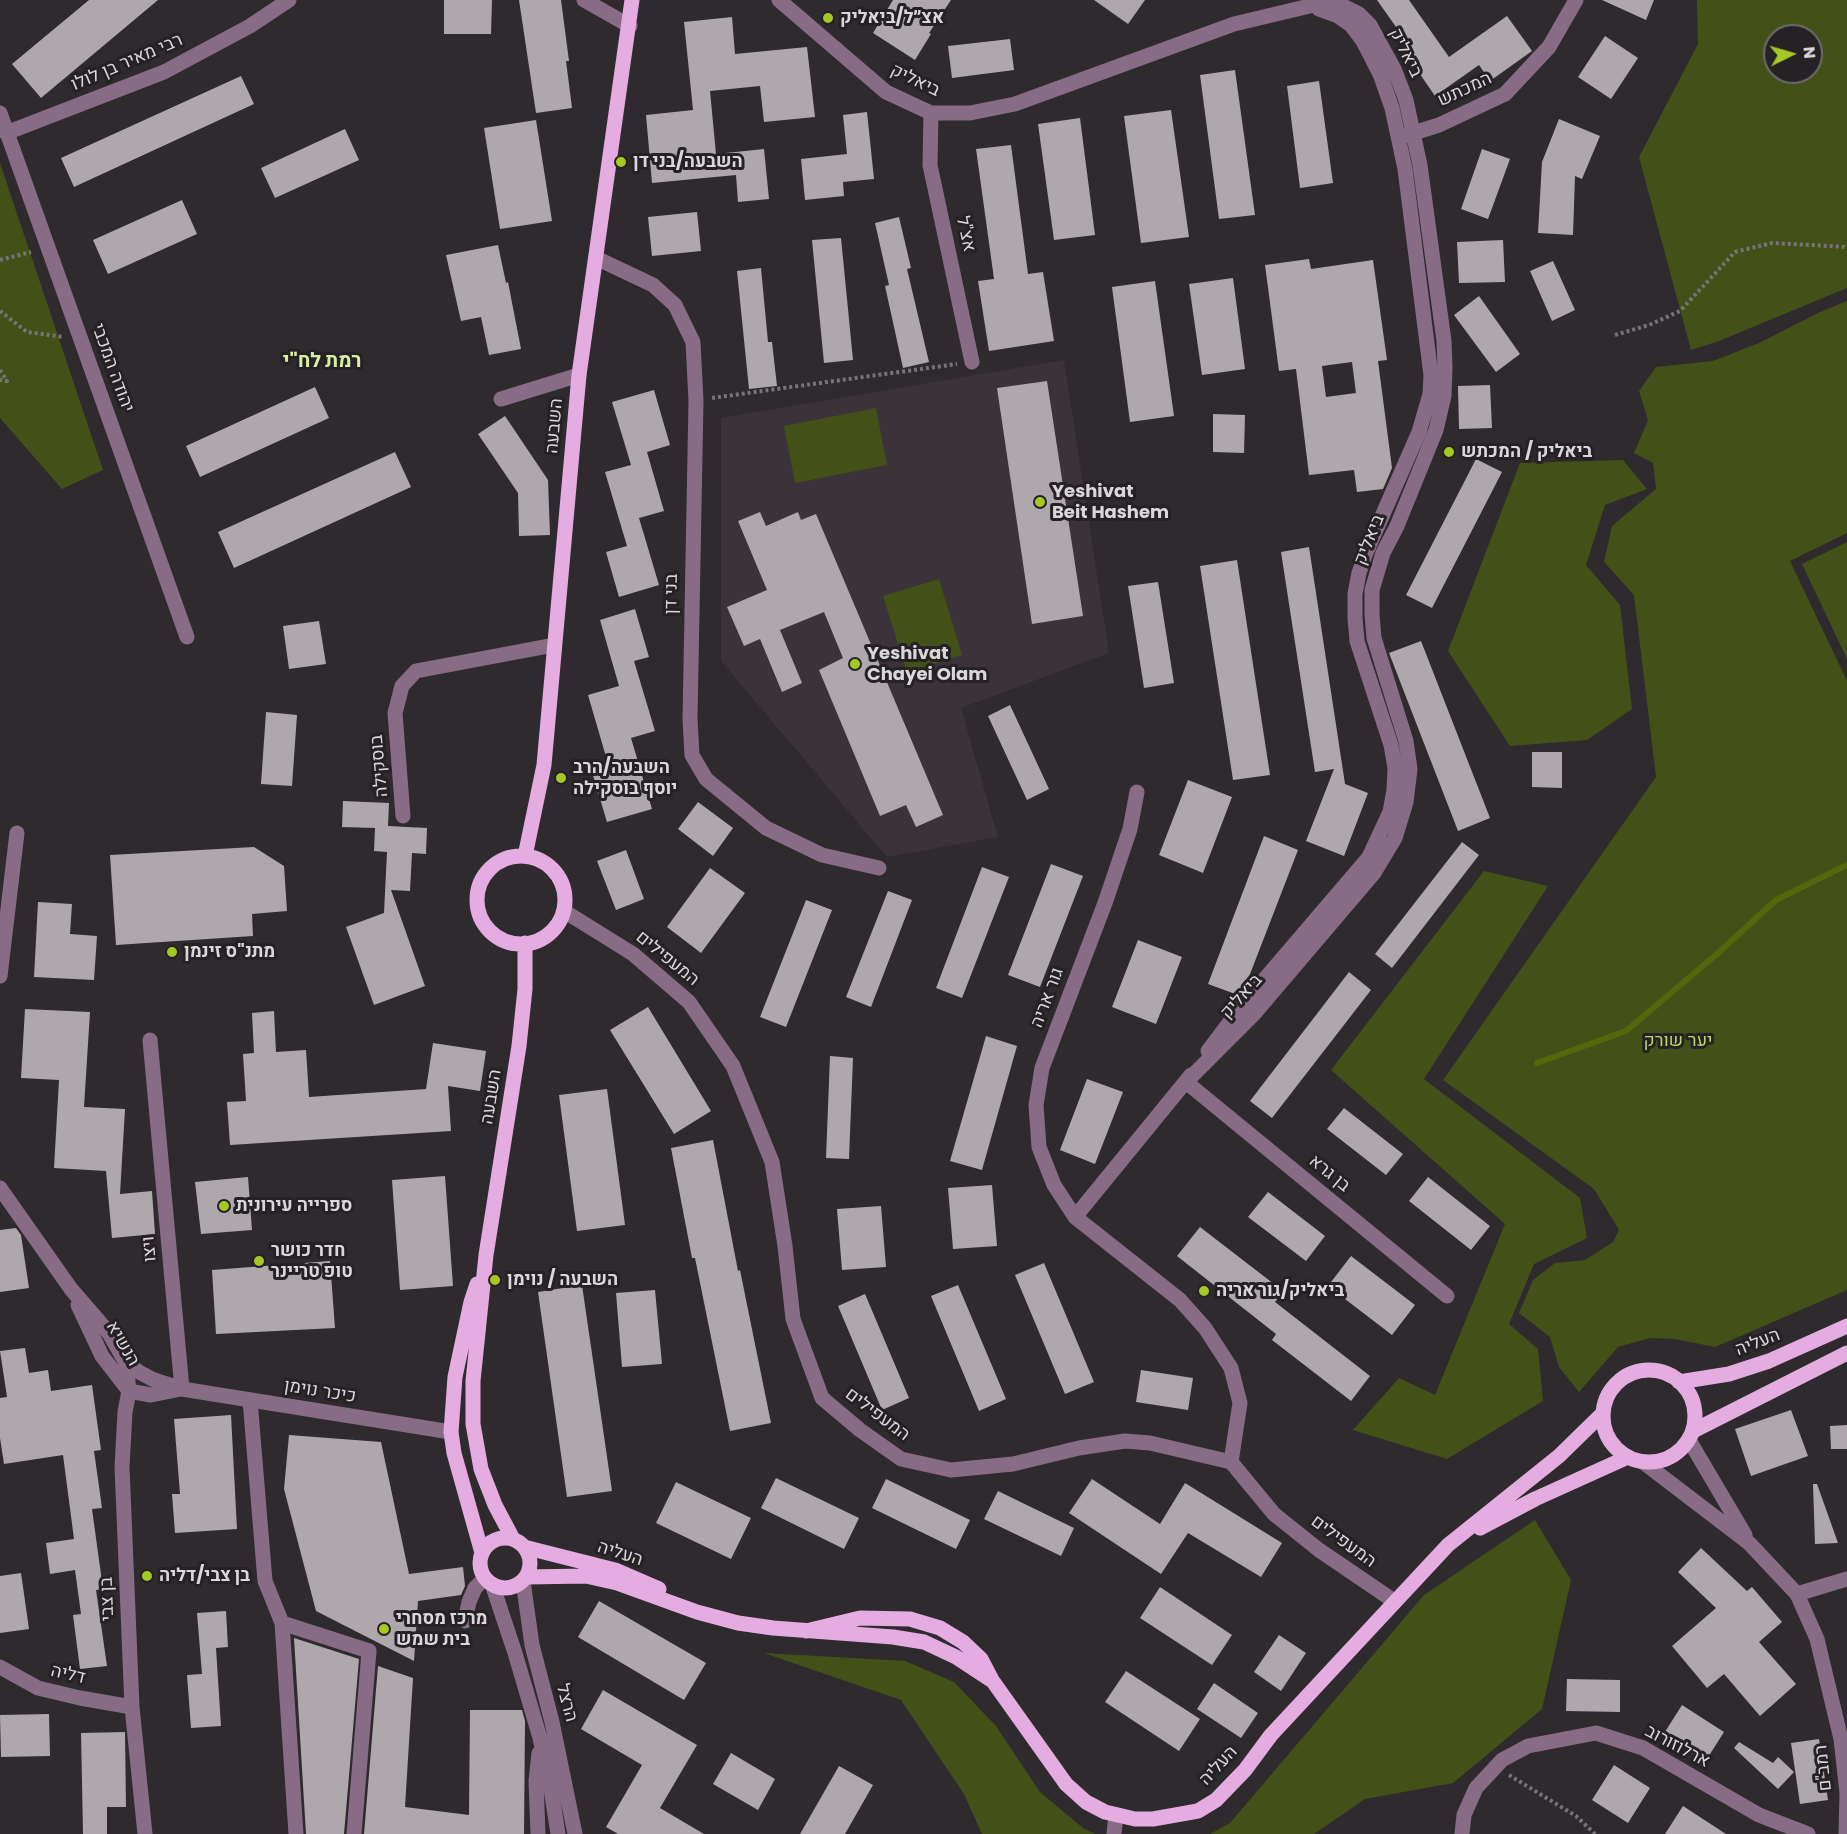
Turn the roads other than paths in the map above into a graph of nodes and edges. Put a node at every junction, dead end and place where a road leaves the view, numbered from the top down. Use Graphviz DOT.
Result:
graph roads {
  1 [pos="289,0"];
  2 [pos="584,0"];
  3 [pos="632,0"];
  4 [pos="779,0"];
  5 [pos="1576,0"];
  6 [pos="1295,5"];
  7 [pos="630,26"];
  8 [pos="0,113"];
  9 [pos="931,113"];
  10 [pos="6,133"];
  11 [pos="1406,136"];
  12 [pos="596,258"];
  13 [pos="972,362"];
  14 [pos="579,375"];
  15 [pos="501,399"];
  16 [pos="187,637"];
  17 [pos="554,645"];
  18 [pos="1137,792"];
  19 [pos="403,816"];
  20 [pos="17,833"];
  21 [pos="525,856"];
  22 [pos="879,868"];
  23 [pos="564,911"];
  24 [pos="525,943"];
  25 [pos="0,976"];
  26 [pos="150,1040"];
  27 [pos="1186,1082"];
  28 [pos="0,1188"];
  29 [pos="1075,1217"];
  30 [pos="486,1255"];
  31 [pos="70,1289"];
  32 [pos="1447,1296"];
  33 [pos="1847,1326"];
  34 [pos="1847,1353"];
  35 [pos="126,1363"];
  36 [pos="1679,1382"];
  37 [pos="182,1389"];
  38 [pos="129,1391"];
  39 [pos="250,1400"];
  40 [pos="1603,1413"];
  41 [pos="451,1432"];
  42 [pos="1691,1435"];
  43 [pos="1628,1457"];
  44 [pos="1231,1462"];
  45 [pos="1643,1462"];
  46 [pos="519,1543"];
  47 [pos="1749,1543"];
  48 [pos="1448,1545"];
  49 [pos="482,1552"];
  50 [pos="525,1579"];
  51 [pos="1847,1580"];
  52 [pos="488,1581"];
  53 [pos="1797,1594"];
  54 [pos="1394,1601"];
  55 [pos="698,1612"];
  56 [pos="465,1621"];
  57 [pos="282,1623"];
  58 [pos="0,1667"];
  59 [pos="132,1707"];
  60 [pos="540,1738"];
  61 [pos="1116,1815"];
  62 [pos="145,1834"];
  63 [pos="296,1834"];
  64 [pos="354,1834"];
  65 [pos="538,1834"];
  66 [pos="558,1834"];
  67 [pos="575,1834"];
  68 [pos="1114,1834"];
  69 [pos="1462,1834"];
  70 [pos="1808,1834"];
  71 [pos="1846,1834"];
  1 -- 10 [label="street, רבי מאיר בן לולו"];
  2 -- 7 [label="street"];
  3 -- 7 [label="main road, השבעה"];
  4 -- 9 [label="street, ביאליק"];
  5 -- 11 [label="street, המכתש"];
  6 -- 9 [label="street, ביאליק"];
  6 -- 11 [label="street, ביאליק"];
  7 -- 12 [label="main road, השבעה"];
  8 -- 10 [label="street, יהודה המכבי"];
  9 -- 13 [label="street, אצ\"ל"];
  10 -- 16 [label="street, יהודה המכבי"];
  11 -- 27 [label="street, ביאליק"];
  12 -- 14 [label="main road, השבעה"];
  12 -- 22 [label="street, בני דן"];
  14 -- 15 [label="street"];
  14 -- 17 [label="main road, השבעה"];
  17 -- 19 [label="street, בוסקילה"];
  17 -- 21 [label="main road, השבעה"];
  18 -- 29 [label="street, גור אריה"];
  20 -- 25 [label="street"];
  21 -- 23 [label="main road"];
  21 -- 24 [label="main road"];
  23 -- 24 [label="main road"];
  23 -- 44 [label="street, המעפילים"];
  24 -- 30 [label="main road, השבעה"];
  26 -- 37 [label="street, ויצו"];
  27 -- 29 [label="street, ביאליק"];
  27 -- 32 [label="street, בן גרא"];
  28 -- 31 [label="street, הנשיא"];
  29 -- 44 [label="street"];
  30 -- 41 [label="main road, השבעה"];
  30 -- 46 [label="main road, השבעה"];
  31 -- 35 [label="street, הנשיא"];
  31 -- 38 [label="street, הנשיא"];
  33 -- 36 [label="main road, העליה"];
  34 -- 42 [label="main road"];
  35 -- 37 [label="street, הנשיא"];
  35 -- 38 [label="street, בן צבי"];
  36 -- 40 [label="main road"];
  36 -- 42 [label="main road"];
  37 -- 38 [label="street, הנשיא"];
  37 -- 39 [label="street, כיכר נוימן"];
  38 -- 59 [label="street, בן צבי"];
  39 -- 41 [label="street, כיכר נוימן"];
  39 -- 57 [label="street"];
  40 -- 43 [label="main road"];
  40 -- 48 [label="main road, העליה"];
  41 -- 49 [label="main road, השבעה"];
  42 -- 45 [label="main road"];
  42 -- 47 [label="street, רמב\"ם"];
  43 -- 45 [label="main road"];
  43 -- 48 [label="main road, העליה"];
  44 -- 54 [label="street, המעפילים"];
  45 -- 47 [label="street, רמב\"ם"];
  46 -- 49 [label="main road"];
  46 -- 50 [label="main road"];
  46 -- 55 [label="main road, העליה"];
  47 -- 53 [label="street, רמב\"ם"];
  48 -- 54 [label="main road, העליה"];
  49 -- 52 [label="main road"];
  50 -- 52 [label="main road"];
  50 -- 55 [label="main road, העליה"];
  50 -- 67 [label="street, הרצל"];
  51 -- 53 [label="street"];
  52 -- 56 [label="street"];
  52 -- 60 [label="street, הרצל"];
  53 -- 71 [label="street, רמב\"ם"];
  54 -- 61 [label="main road, העליה"];
  55 -- 61 [label="main road, העליה"];
  57 -- 63 [label="street"];
  57 -- 64 [label="street"];
  58 -- 59 [label="street, דליה"];
  59 -- 62 [label="street, בן צבי"];
  60 -- 65 [label="street, הרצל"];
  60 -- 66 [label="street, הרצל"];
  61 -- 68 [label="street"];
  69 -- 70 [label="street, ארלוזורוב"];
}
